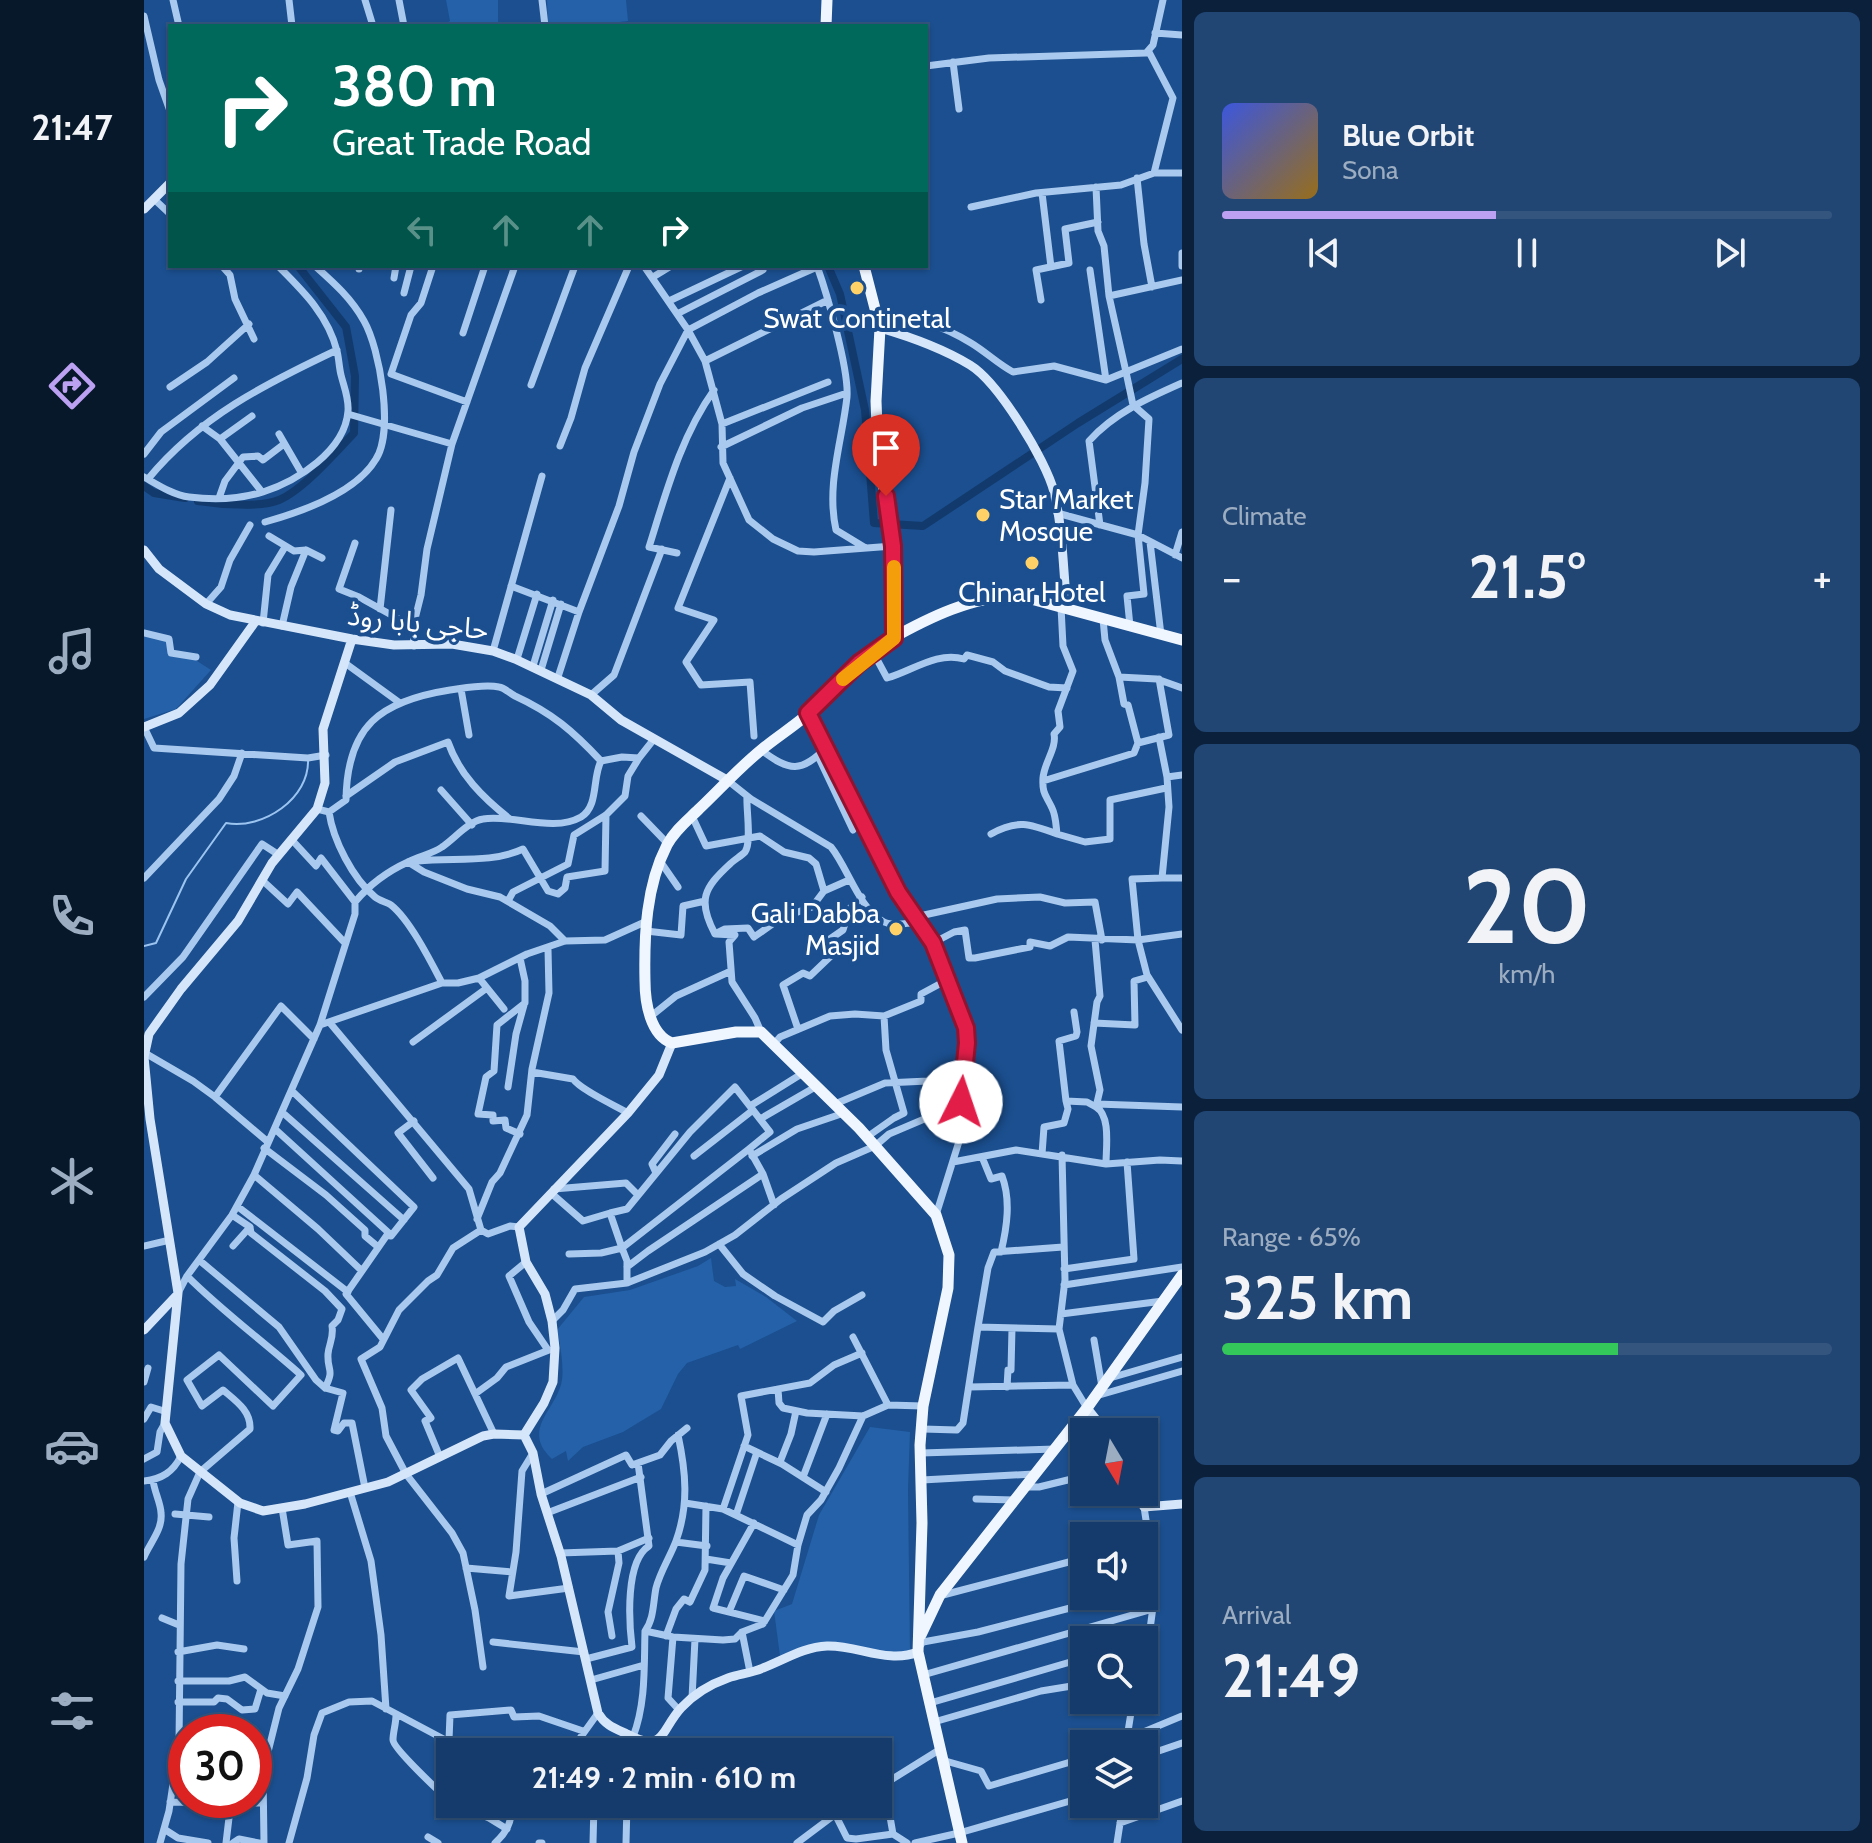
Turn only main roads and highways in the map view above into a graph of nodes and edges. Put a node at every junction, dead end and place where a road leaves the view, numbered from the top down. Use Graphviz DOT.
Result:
graph roads {
  1 [pos="826,0"];
  2 [pos="824,24"];
  3 [pos="168,185"];
  4 [pos="144,209"];
  5 [pos="864,268"];
  6 [pos="880,328"];
  7 [pos="145,551"];
  8 [pos="1064,608"];
  9 [pos="259,622"];
  10 [pos="894,638"];
  11 [pos="352,639"];
  12 [pos="1182,640"];
  13 [pos="144,727"];
  14 [pos="727,780"];
  15 [pos="672,1043"];
  16 [pos="145,1053"];
  17 [pos="1182,1275"];
  18 [pos="178,1293"];
  19 [pos="144,1330"];
  20 [pos="1087,1408"];
  21 [pos="1095,1418"];
  22 [pos="524,1435"];
  23 [pos="1182,1504"];
  24 [pos="1158,1506"];
  25 [pos="918,1649"];
  26 [pos="635,1738"];
  27 [pos="662,1738"];
  28 [pos="961,1838"];
  1 -- 2 [label="main road"];
  3 -- 4 [label="main road"];
  5 -- 6 [label="main road"];
  6 -- 8 [label="main road"];
  6 -- 10 [label="main road"];
  7 -- 9 [label="main road, حاجی بابا روڈ"];
  8 -- 10 [label="main road"];
  8 -- 12 [label="main road"];
  9 -- 11 [label="main road, حاجی بابا روڈ"];
  9 -- 13 [label="main road"];
  10 -- 14 [label="main road"];
  11 -- 14 [label="main road, حاجی بابا روڈ"];
  11 -- 16 [label="main road"];
  14 -- 15 [label="main road"];
  15 -- 22 [label="main road"];
  15 -- 25 [label="main road"];
  16 -- 18 [label="main road"];
  17 -- 20 [label="main road"];
  18 -- 19 [label="main road"];
  18 -- 22 [label="main road"];
  20 -- 21 [label="main road"];
  20 -- 25 [label="main road"];
  22 -- 26 [label="main road"];
  23 -- 24 [label="main road"];
  25 -- 27 [label="main road"];
  25 -- 28 [label="main road"];
}
